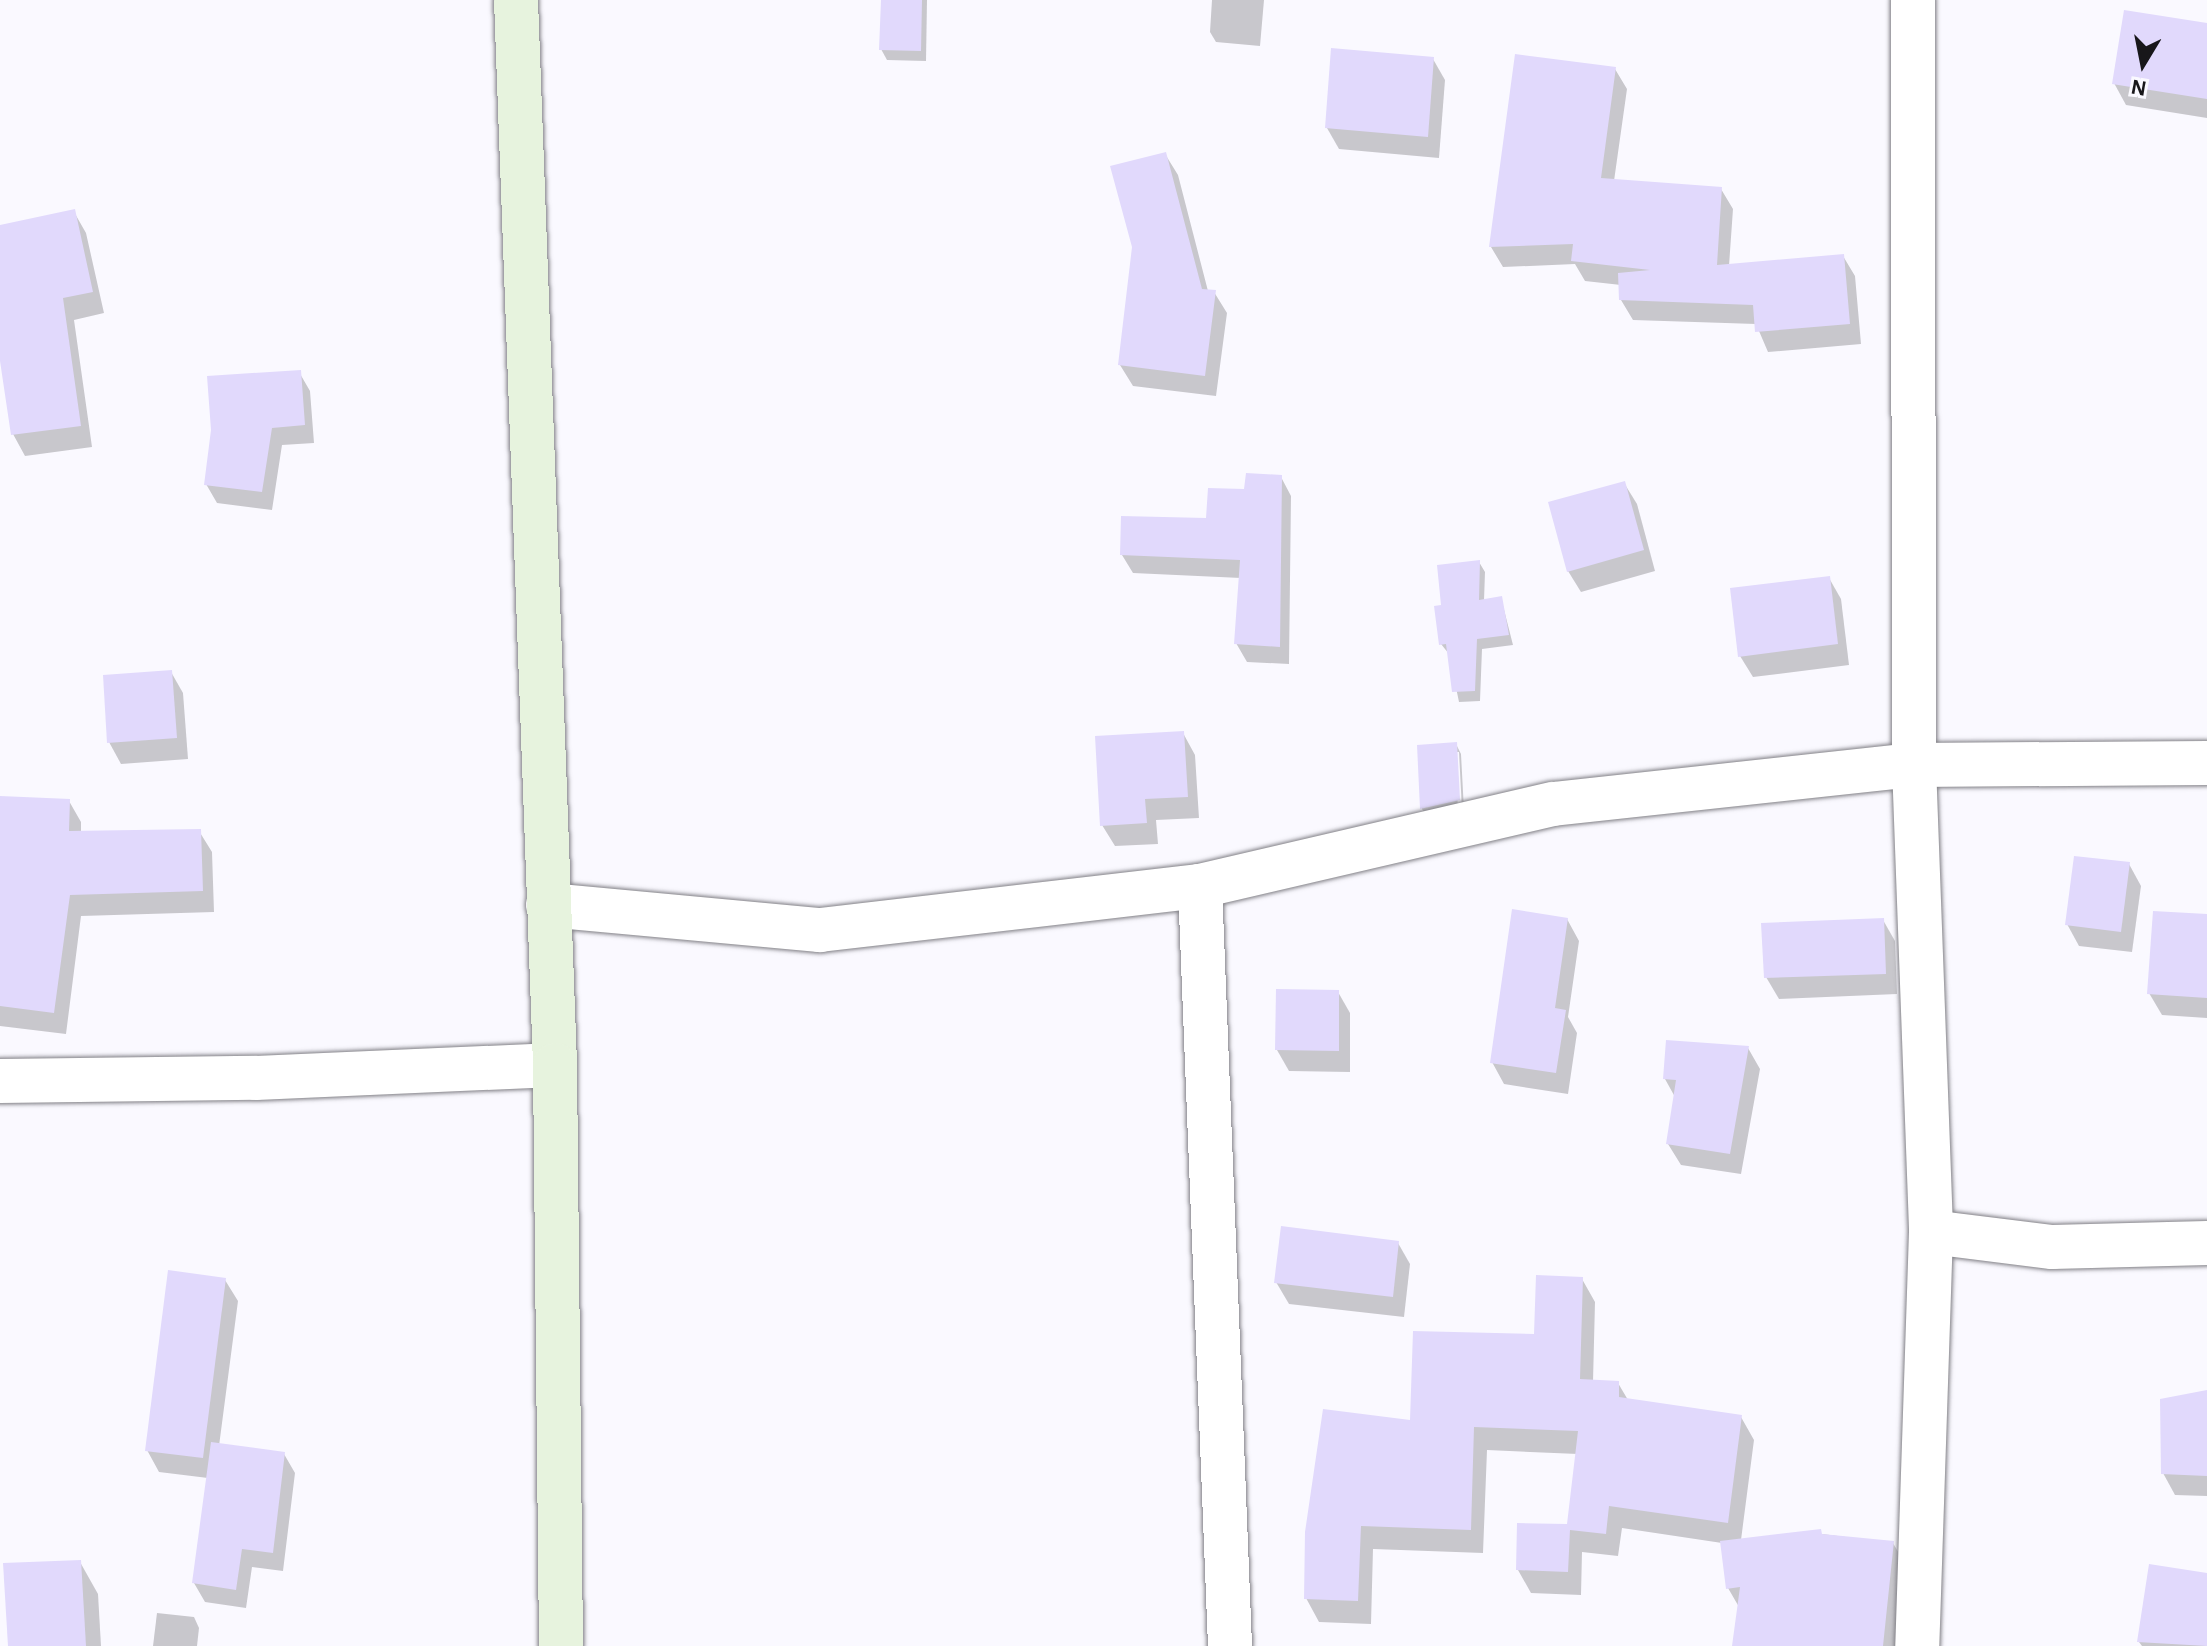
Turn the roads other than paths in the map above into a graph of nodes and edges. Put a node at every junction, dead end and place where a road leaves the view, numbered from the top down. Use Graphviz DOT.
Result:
graph roads {
  1 [pos="516,0"];
  2 [pos="1913,0"];
  3 [pos="2207,763"];
  4 [pos="1914,765"];
  5 [pos="1200,886"];
  6 [pos="548,905"];
  7 [pos="555,1065"];
  8 [pos="0,1081"];
  9 [pos="1931,1232"];
  10 [pos="2207,1243"];
  11 [pos="561,1646"];
  12 [pos="1230,1646"];
  13 [pos="1917,1646"];
  1 -- 6 [label="main road"];
  2 -- 4 [label="street"];
  3 -- 4 [label="street"];
  4 -- 5 [label="street"];
  4 -- 9 [label="street"];
  5 -- 6 [label="street"];
  5 -- 12 [label="street"];
  6 -- 7 [label="main road"];
  7 -- 8 [label="street"];
  7 -- 11 [label="main road"];
  9 -- 10 [label="street"];
  9 -- 13 [label="street"];
}
